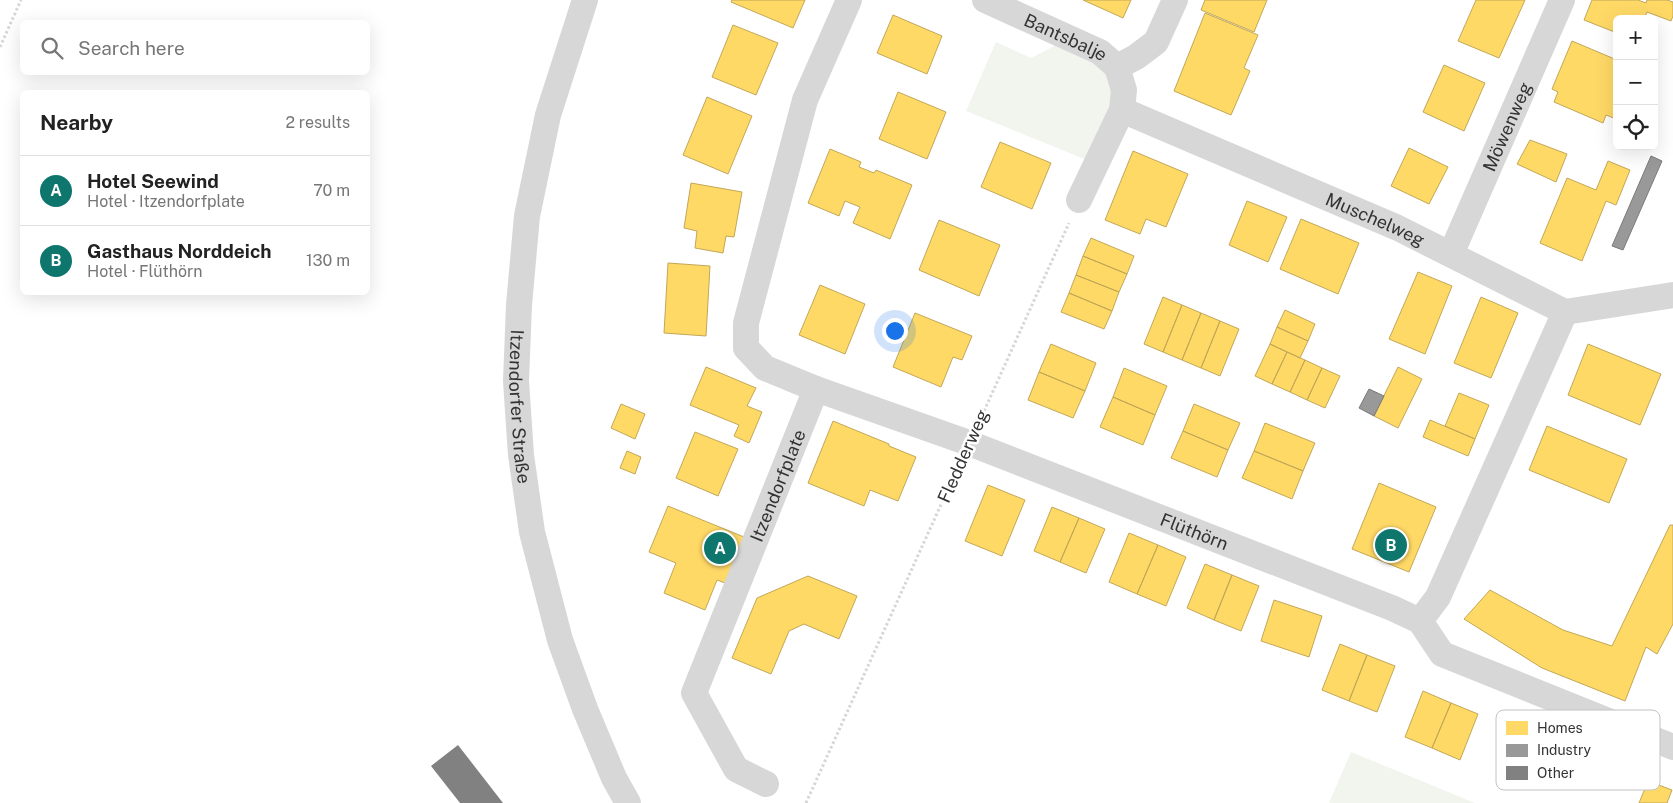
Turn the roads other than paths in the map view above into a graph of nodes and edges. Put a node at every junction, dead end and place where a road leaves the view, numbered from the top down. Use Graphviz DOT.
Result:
graph roads {
  1 [pos="584,0"];
  2 [pos="849,0"];
  3 [pos="985,0"];
  4 [pos="1175,0"];
  5 [pos="1562,0"];
  6 [pos="1117,67"];
  7 [pos="1122,110"];
  8 [pos="1079,200"];
  9 [pos="1451,254"];
  10 [pos="1673,295"];
  11 [pos="1565,312"];
  12 [pos="816,389"];
  13 [pos="1420,621"];
  14 [pos="1581,710"];
  15 [pos="1660,742"];
  16 [pos="1673,747"];
  17 [pos="766,784"];
  18 [pos="628,803"];
  1 -- 18 [label="street, Itzendorfer Straße"];
  2 -- 12 [label="street"];
  3 -- 6 [label="street, Bantsbalje"];
  4 -- 6 [label="street"];
  5 -- 9 [label="street, Möwenweg"];
  6 -- 7 [label="street"];
  7 -- 8 [label="street"];
  7 -- 9 [label="street, Muschelweg"];
  9 -- 11 [label="street, Muschelweg"];
  10 -- 11 [label="street"];
  11 -- 13 [label="street"];
  12 -- 13 [label="street, Flüthörn"];
  12 -- 17 [label="street, Itzendorfplate"];
  13 -- 14 [label="street"];
  15 -- 16 [label="street"];
}
